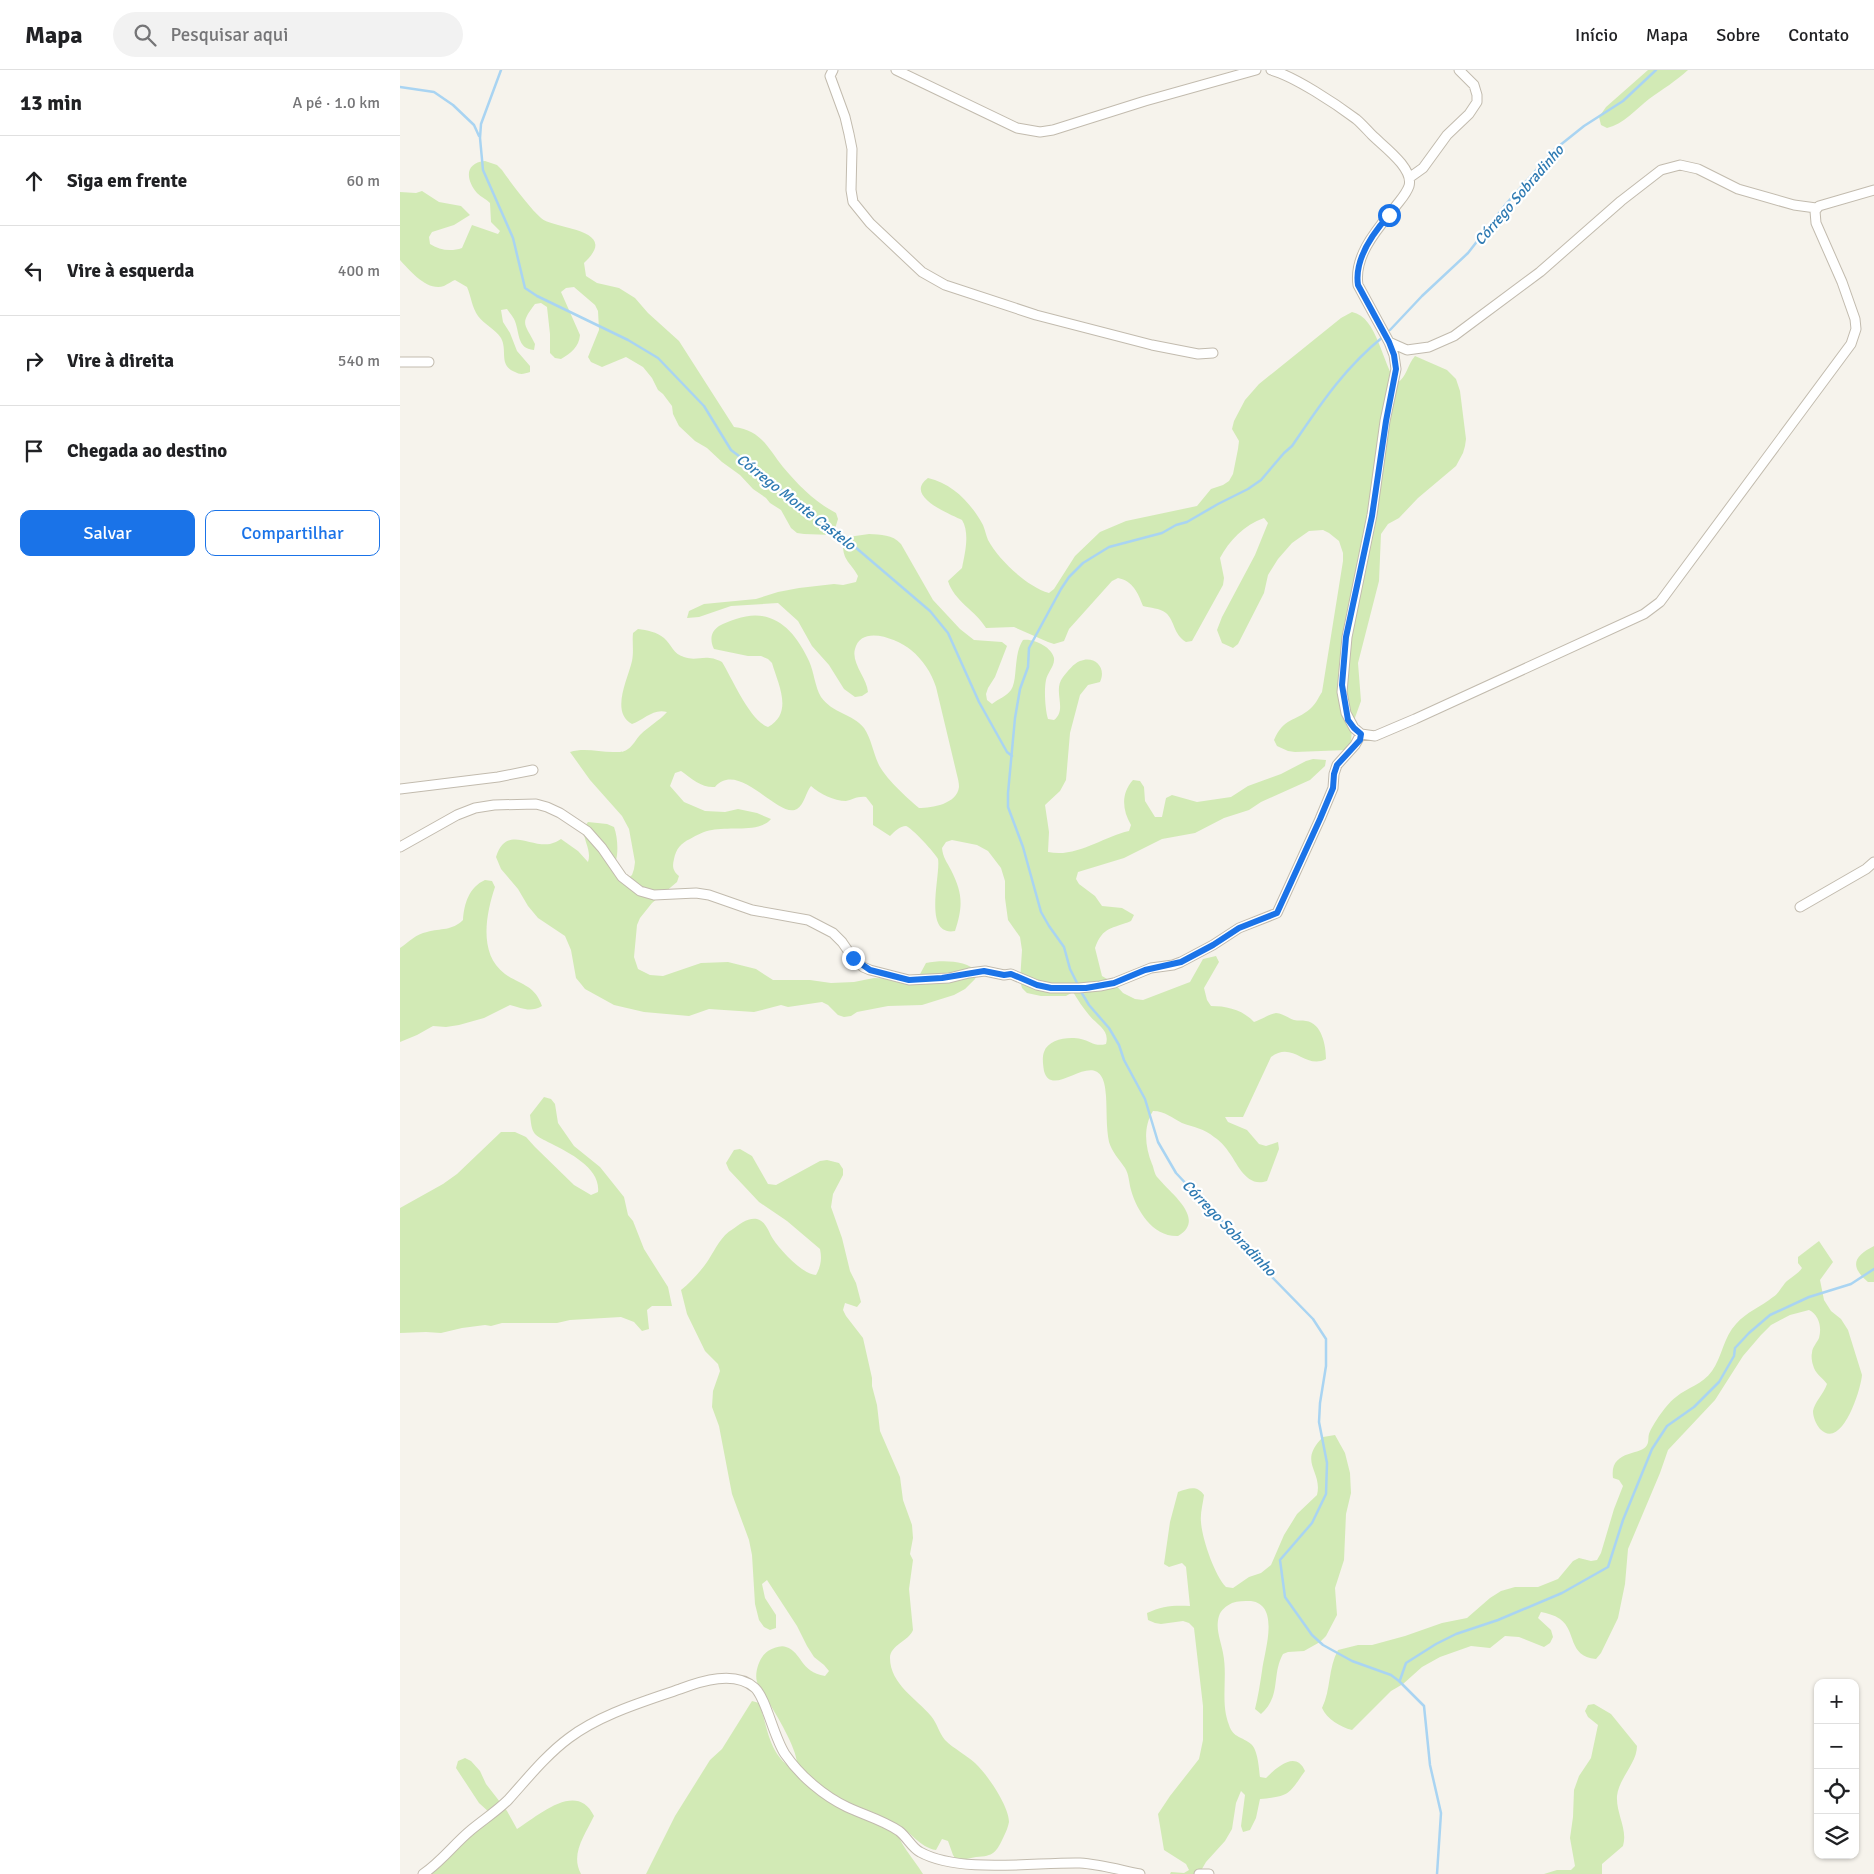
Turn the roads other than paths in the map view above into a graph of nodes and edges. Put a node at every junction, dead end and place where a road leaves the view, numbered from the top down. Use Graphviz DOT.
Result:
graph roads {
  1 [pos="833,70"];
  2 [pos="896,70"];
  3 [pos="1256,70"];
  4 [pos="1271,70"];
  5 [pos="1294,70"];
  6 [pos="1459,70"];
  7 [pos="1297,81"];
  8 [pos="1409,178"];
  9 [pos="1874,190"];
  10 [pos="1816,208"];
  11 [pos="1389,342"];
  12 [pos="1213,353"];
  13 [pos="400,362"];
  14 [pos="429,362"];
  15 [pos="1361,734"];
  16 [pos="533,770"];
  17 [pos="400,789"];
  18 [pos="400,847"];
  19 [pos="1874,862"];
  20 [pos="1800,907"];
  21 [pos="423,1874"];
  22 [pos="1140,1874"];
  23 [pos="1195,1874"];
  24 [pos="1199,1874"];
  25 [pos="1209,1874"];
  1 -- 12 [label="street"];
  2 -- 3 [label="street"];
  4 -- 7 [label="street"];
  5 -- 7 [label="street"];
  6 -- 8 [label="street"];
  7 -- 8 [label="street"];
  8 -- 11 [label="street"];
  9 -- 10 [label="street"];
  10 -- 11 [label="street"];
  10 -- 15 [label="street"];
  11 -- 15 [label="street"];
  13 -- 14 [label="street"];
  15 -- 18 [label="street"];
  16 -- 17 [label="street"];
  19 -- 20 [label="street"];
  21 -- 22 [label="street"];
  23 -- 24 [label="street"];
  24 -- 25 [label="street"];
}
